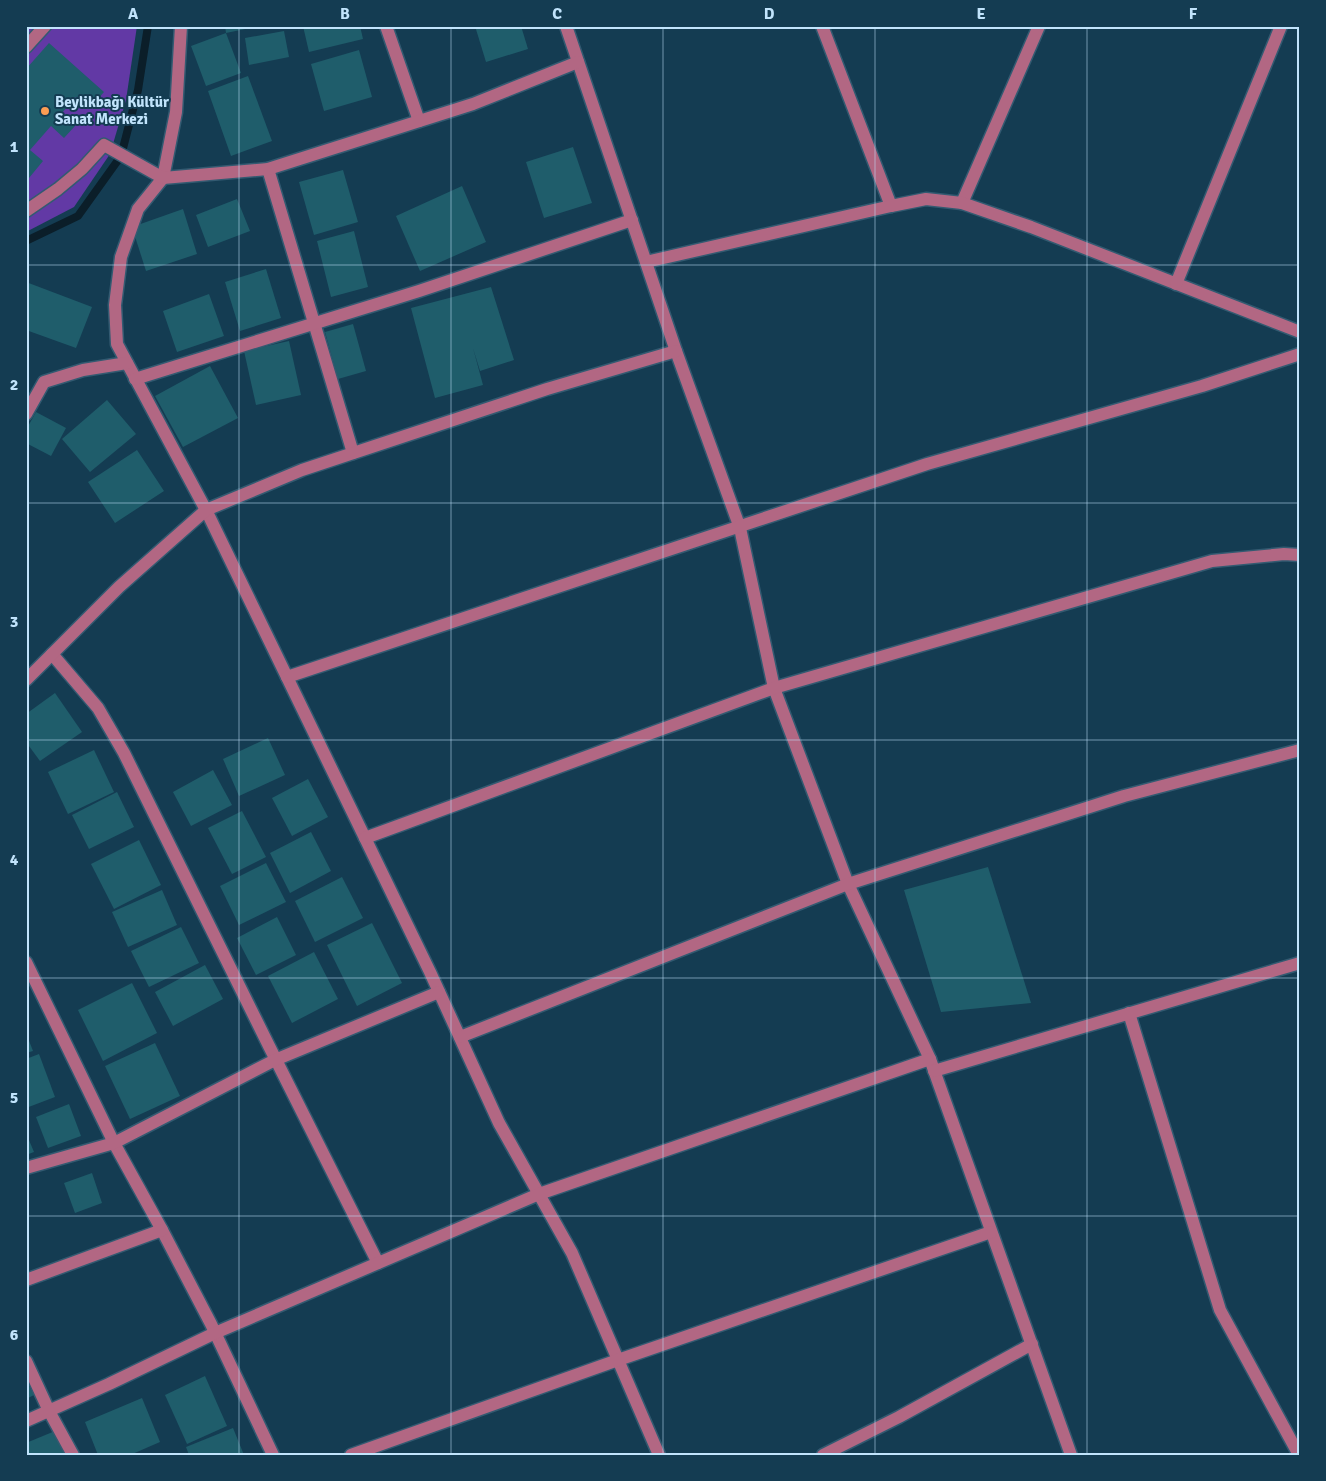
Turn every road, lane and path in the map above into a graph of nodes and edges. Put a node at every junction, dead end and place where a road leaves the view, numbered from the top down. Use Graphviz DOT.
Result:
graph roads {
  1 [pos="45,26"];
  2 [pos="181,26"];
  3 [pos="386,26"];
  4 [pos="566,26"];
  5 [pos="822,26"];
  6 [pos="1039,26"];
  7 [pos="1281,26"];
  8 [pos="26,47"];
  9 [pos="578,62"];
  10 [pos="419,121"];
  11 [pos="268,169"];
  12 [pos="163,178"];
  13 [pos="962,203"];
  14 [pos="891,206"];
  15 [pos="26,211"];
  16 [pos="632,220"];
  17 [pos="646,262"];
  18 [pos="1176,284"];
  19 [pos="314,322"];
  20 [pos="1300,332"];
  21 [pos="676,351"];
  22 [pos="1300,354"];
  23 [pos="127,363"];
  24 [pos="135,379"];
  25 [pos="26,414"];
  26 [pos="352,453"];
  27 [pos="206,510"];
  28 [pos="740,528"];
  29 [pos="1300,555"];
  30 [pos="52,654"];
  31 [pos="287,677"];
  32 [pos="26,680"];
  33 [pos="774,688"];
  34 [pos="1300,750"];
  35 [pos="365,838"];
  36 [pos="848,884"];
  37 [pos="26,962"];
  38 [pos="1300,962"];
  39 [pos="439,992"];
  40 [pos="1129,1013"];
  41 [pos="460,1037"];
  42 [pos="275,1060"];
  43 [pos="932,1065"];
  44 [pos="114,1143"];
  45 [pos="26,1168"];
  46 [pos="539,1194"];
  47 [pos="162,1230"];
  48 [pos="991,1232"];
  49 [pos="378,1263"];
  50 [pos="26,1280"];
  51 [pos="215,1334"];
  52 [pos="1032,1344"];
  53 [pos="618,1360"];
  54 [pos="26,1361"];
  55 [pos="48,1411"];
  56 [pos="26,1421"];
  57 [pos="73,1455"];
  58 [pos="273,1455"];
  59 [pos="351,1455"];
  60 [pos="659,1455"];
  61 [pos="823,1455"];
  62 [pos="1071,1455"];
  63 [pos="1299,1455"];
  1 -- 8 [label="street"];
  2 -- 12 [label="street"];
  3 -- 10 [label="street"];
  4 -- 9 [label="street"];
  5 -- 14 [label="street"];
  6 -- 13 [label="street"];
  7 -- 18 [label="street"];
  9 -- 10 [label="street"];
  9 -- 16 [label="street"];
  10 -- 11 [label="street"];
  11 -- 12 [label="street"];
  11 -- 19 [label="street"];
  12 -- 15 [label="street"];
  12 -- 23 [label="street"];
  13 -- 14 [label="street"];
  13 -- 18 [label="street"];
  14 -- 17 [label="street"];
  16 -- 17 [label="street"];
  16 -- 19 [label="street"];
  17 -- 21 [label="street"];
  18 -- 20 [label="street"];
  19 -- 24 [label="street"];
  19 -- 26 [label="street"];
  21 -- 26 [label="street"];
  21 -- 28 [label="street"];
  22 -- 28 [label="street"];
  23 -- 24 [label="street"];
  23 -- 25 [label="street"];
  24 -- 27 [label="street"];
  26 -- 27 [label="street"];
  27 -- 30 [label="street"];
  27 -- 31 [label="street"];
  28 -- 31 [label="street"];
  28 -- 33 [label="street"];
  29 -- 33 [label="street"];
  30 -- 32 [label="street"];
  30 -- 42 [label="street"];
  31 -- 35 [label="street"];
  33 -- 35 [label="street"];
  33 -- 36 [label="street"];
  34 -- 36 [label="street"];
  35 -- 39 [label="street"];
  36 -- 41 [label="street"];
  36 -- 43 [label="street"];
  37 -- 44 [label="street"];
  38 -- 40 [label="street"];
  39 -- 41 [label="street"];
  39 -- 42 [label="street"];
  40 -- 43 [label="street"];
  40 -- 63 [label="street"];
  41 -- 46 [label="street"];
  42 -- 44 [label="street"];
  42 -- 49 [label="street"];
  43 -- 46 [label="street"];
  43 -- 48 [label="street"];
  44 -- 45 [label="street"];
  44 -- 47 [label="street"];
  46 -- 49 [label="street"];
  46 -- 53 [label="street"];
  47 -- 50 [label="street"];
  47 -- 51 [label="street"];
  48 -- 52 [label="street"];
  48 -- 53 [label="street"];
  49 -- 51 [label="street"];
  51 -- 55 [label="street"];
  51 -- 58 [label="street"];
  52 -- 61 [label="street"];
  52 -- 62 [label="street"];
  53 -- 59 [label="street"];
  53 -- 60 [label="street"];
  54 -- 55 [label="street"];
  55 -- 56 [label="street"];
  55 -- 57 [label="street"];
}
